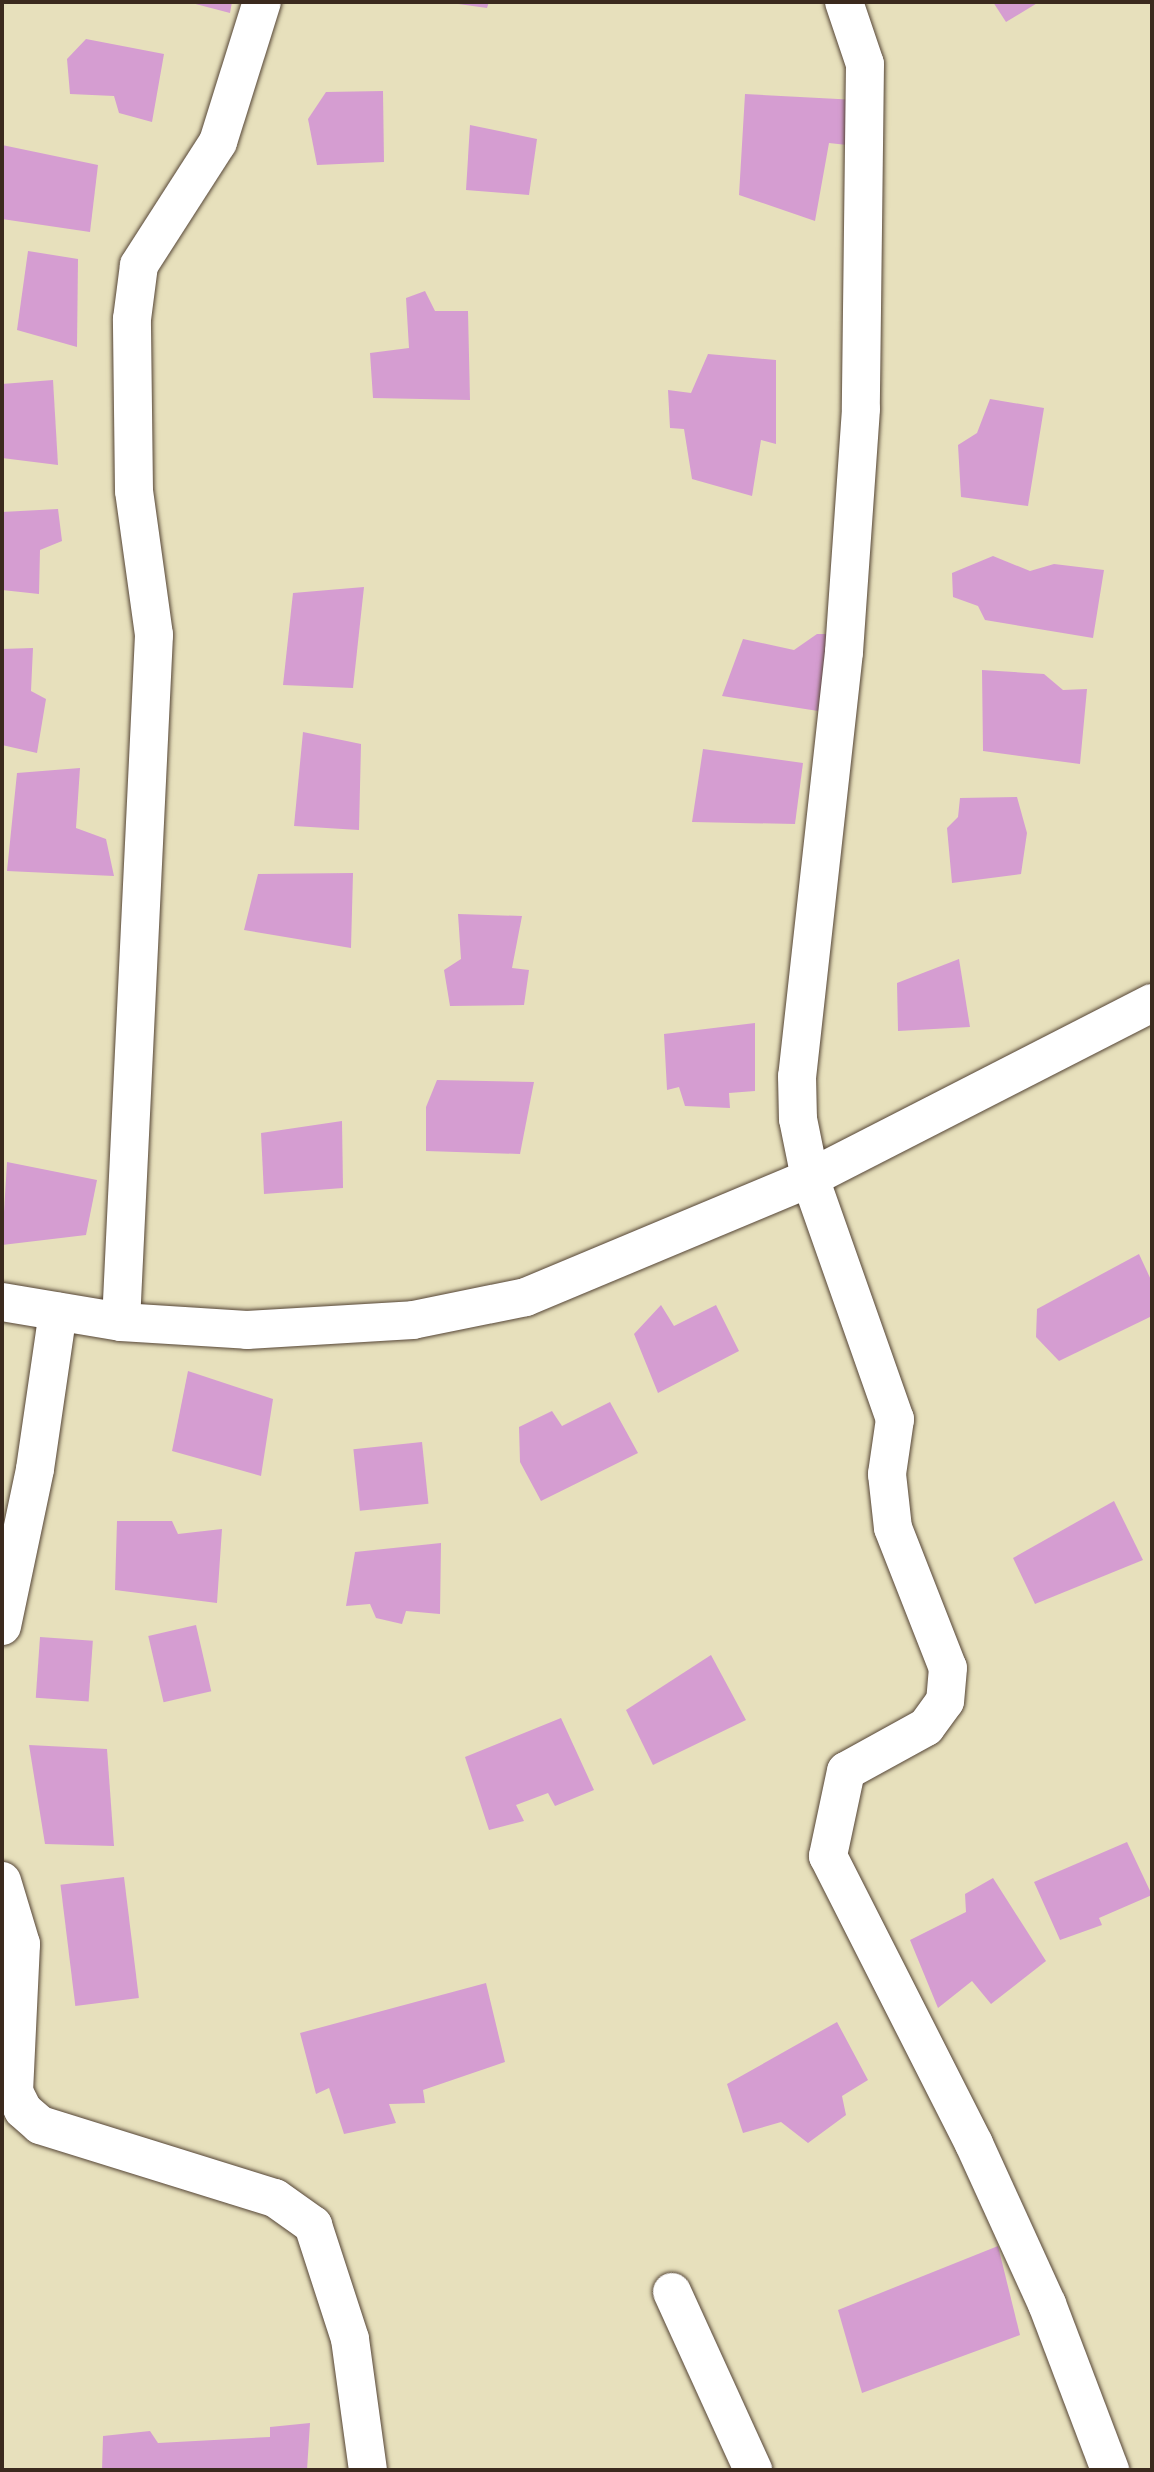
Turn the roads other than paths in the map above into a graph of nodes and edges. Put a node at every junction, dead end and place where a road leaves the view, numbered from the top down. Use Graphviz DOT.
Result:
graph roads {
  1 [pos="262,2"];
  2 [pos="844,2"];
  3 [pos="1152,1003"];
  4 [pos="810,1178"];
  5 [pos="2,1302"];
  6 [pos="58,1312"];
  7 [pos="121,1322"];
  8 [pos="2,1626"];
  9 [pos="2,1881"];
  10 [pos="672,2292"];
  11 [pos="368,2470"];
  12 [pos="753,2470"];
  13 [pos="1110,2470"];
  1 -- 7 [label="street"];
  2 -- 4 [label="street"];
  3 -- 4 [label="street"];
  4 -- 7 [label="street"];
  4 -- 13 [label="street"];
  5 -- 6 [label="street"];
  6 -- 7 [label="street"];
  6 -- 8 [label="street"];
  9 -- 11 [label="street"];
  10 -- 12 [label="street"];
}
